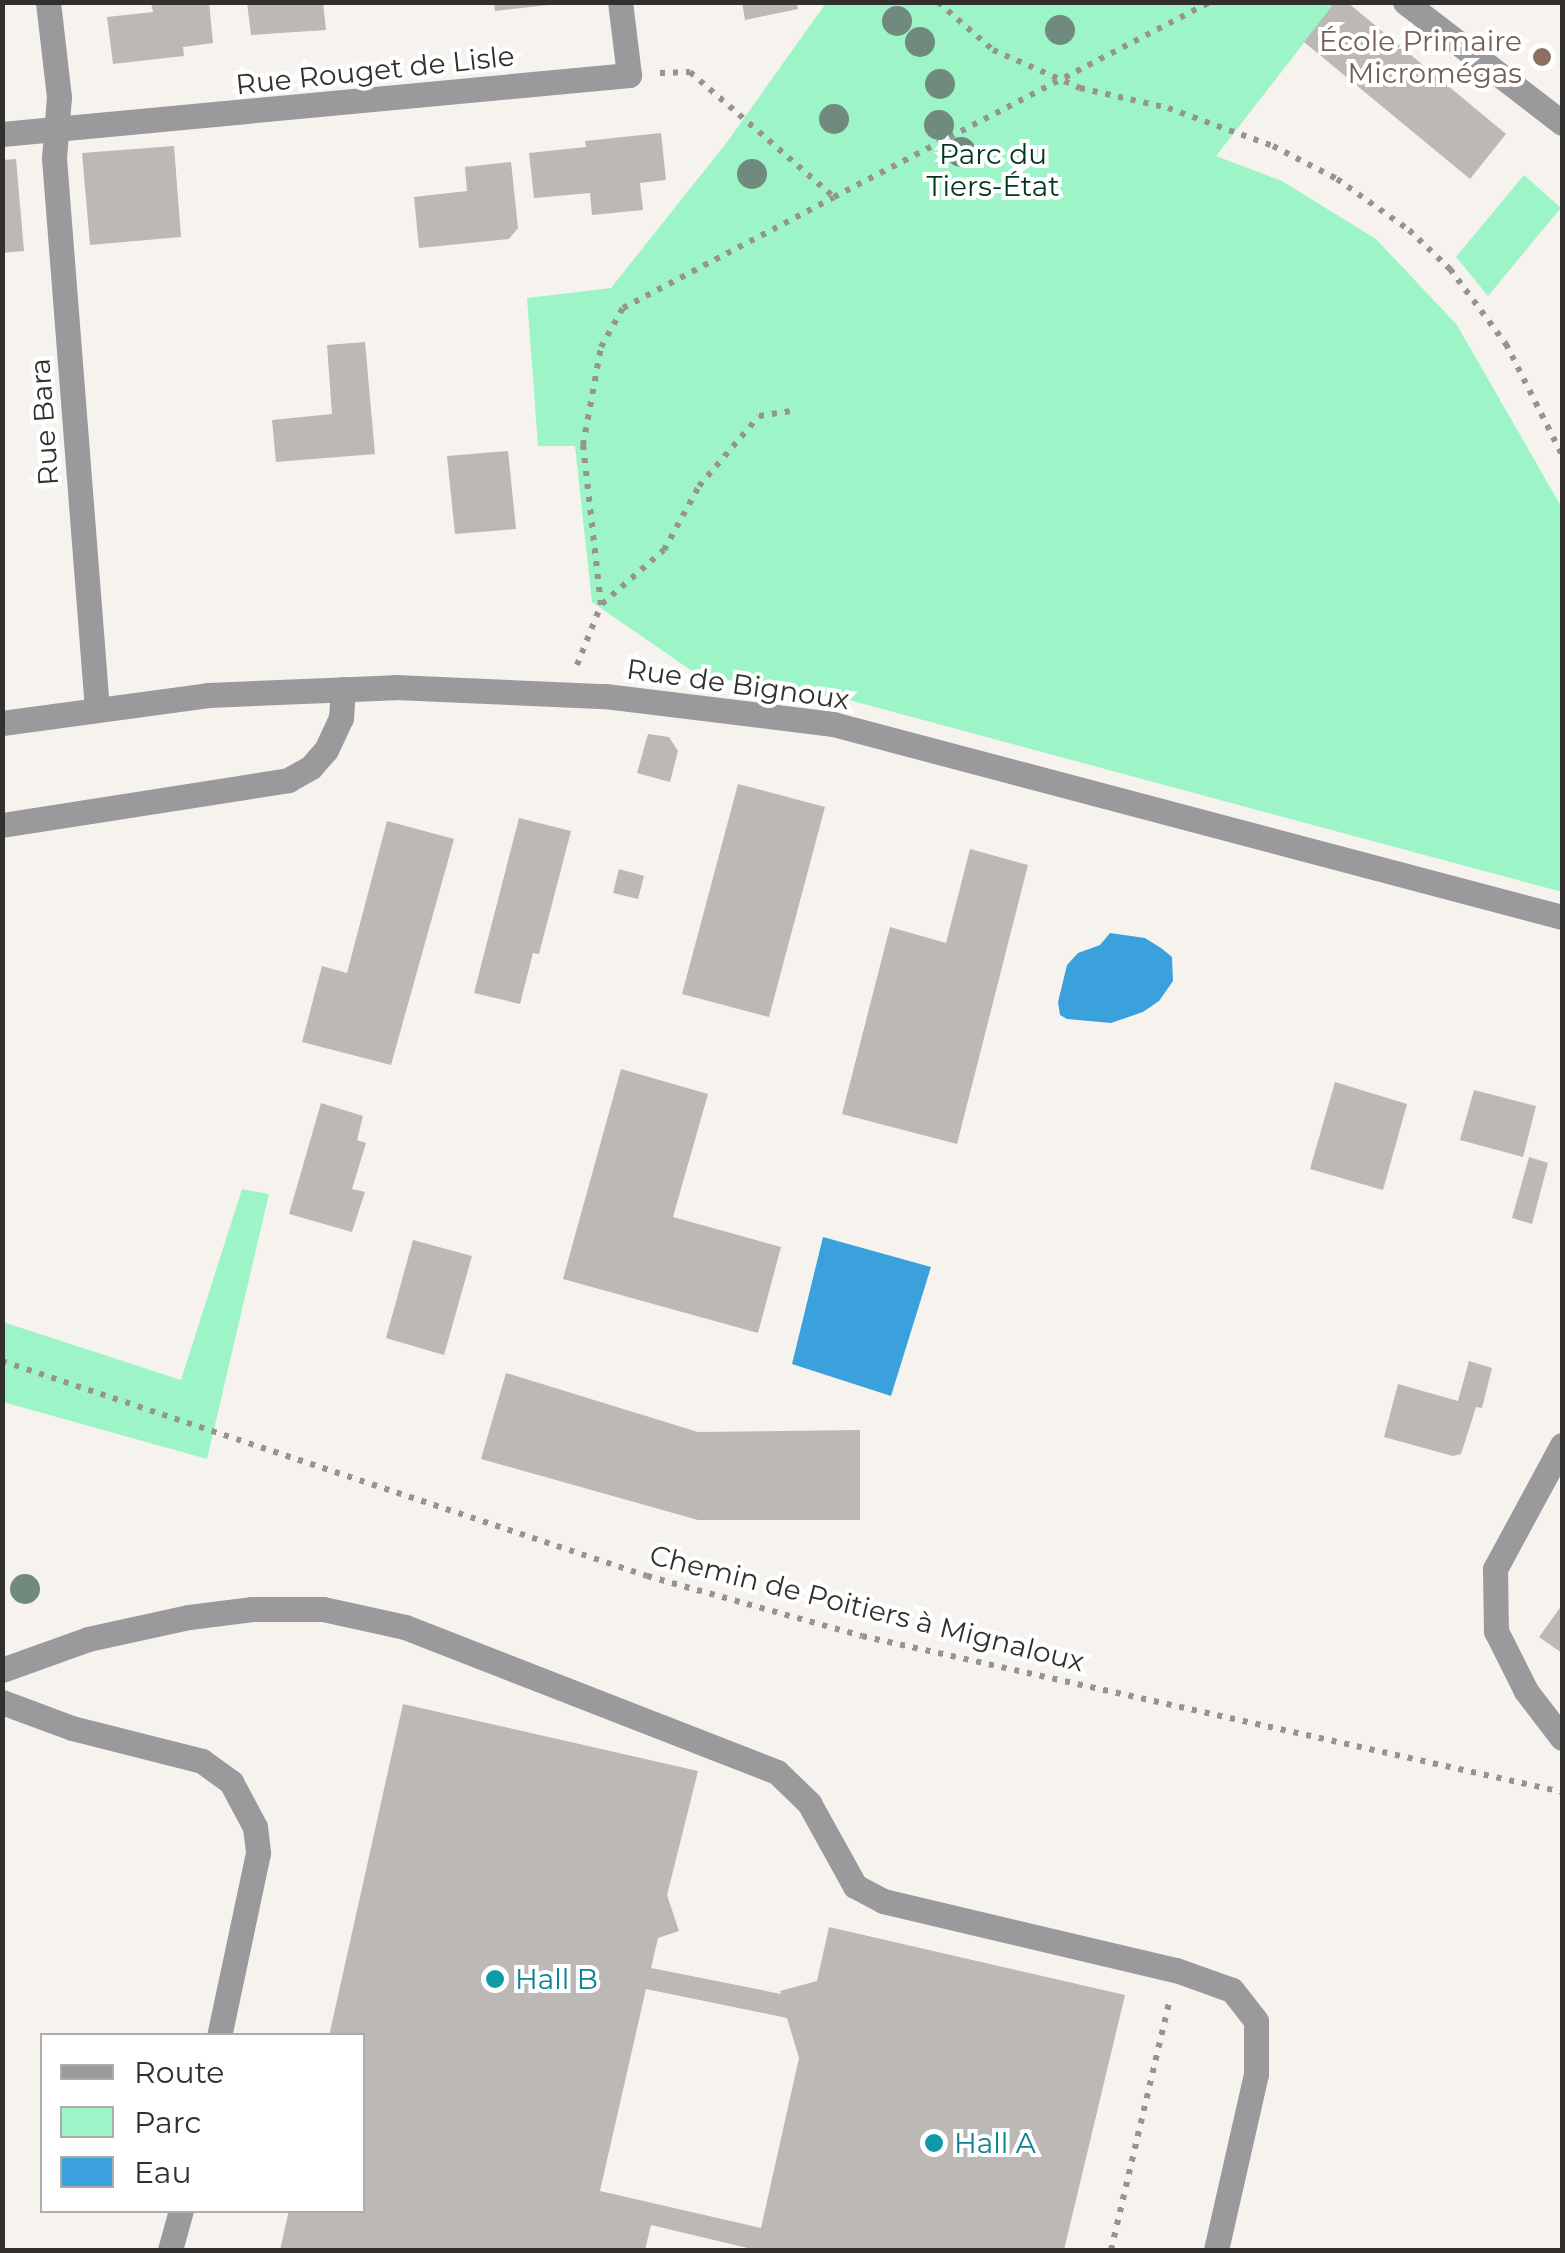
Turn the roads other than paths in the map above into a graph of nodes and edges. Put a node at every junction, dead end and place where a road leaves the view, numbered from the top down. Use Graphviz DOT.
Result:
graph roads {
  1 [pos="48,2"];
  2 [pos="620,2"];
  3 [pos="1405,2"];
  4 [pos="1562,123"];
  5 [pos="54,130"];
  6 [pos="2,134"];
  7 [pos="343,689"];
  8 [pos="97,709"];
  9 [pos="2,723"];
  10 [pos="2,825"];
  11 [pos="1562,917"];
  12 [pos="1562,1445"];
  13 [pos="2,1670"];
  14 [pos="2,1702"];
  15 [pos="1558,1725"];
  16 [pos="220,2033"];
  17 [pos="181,2213"];
  18 [pos="170,2250"];
  19 [pos="1216,2250"];
  1 -- 5 [label="street, Rue Bara"];
  2 -- 5 [label="street, Rue Rouget de Lisle"];
  3 -- 4 [label="street"];
  5 -- 6 [label="street, Rue Rouget de Lisle"];
  5 -- 8 [label="street, Rue Bara"];
  7 -- 8 [label="street, Rue de Bignoux"];
  7 -- 10 [label="street"];
  7 -- 11 [label="street, Rue de Bignoux"];
  8 -- 9 [label="street, Rue de Bignoux"];
  12 -- 15 [label="street"];
  13 -- 19 [label="street"];
  14 -- 16 [label="street"];
  17 -- 18 [label="street"];
}
